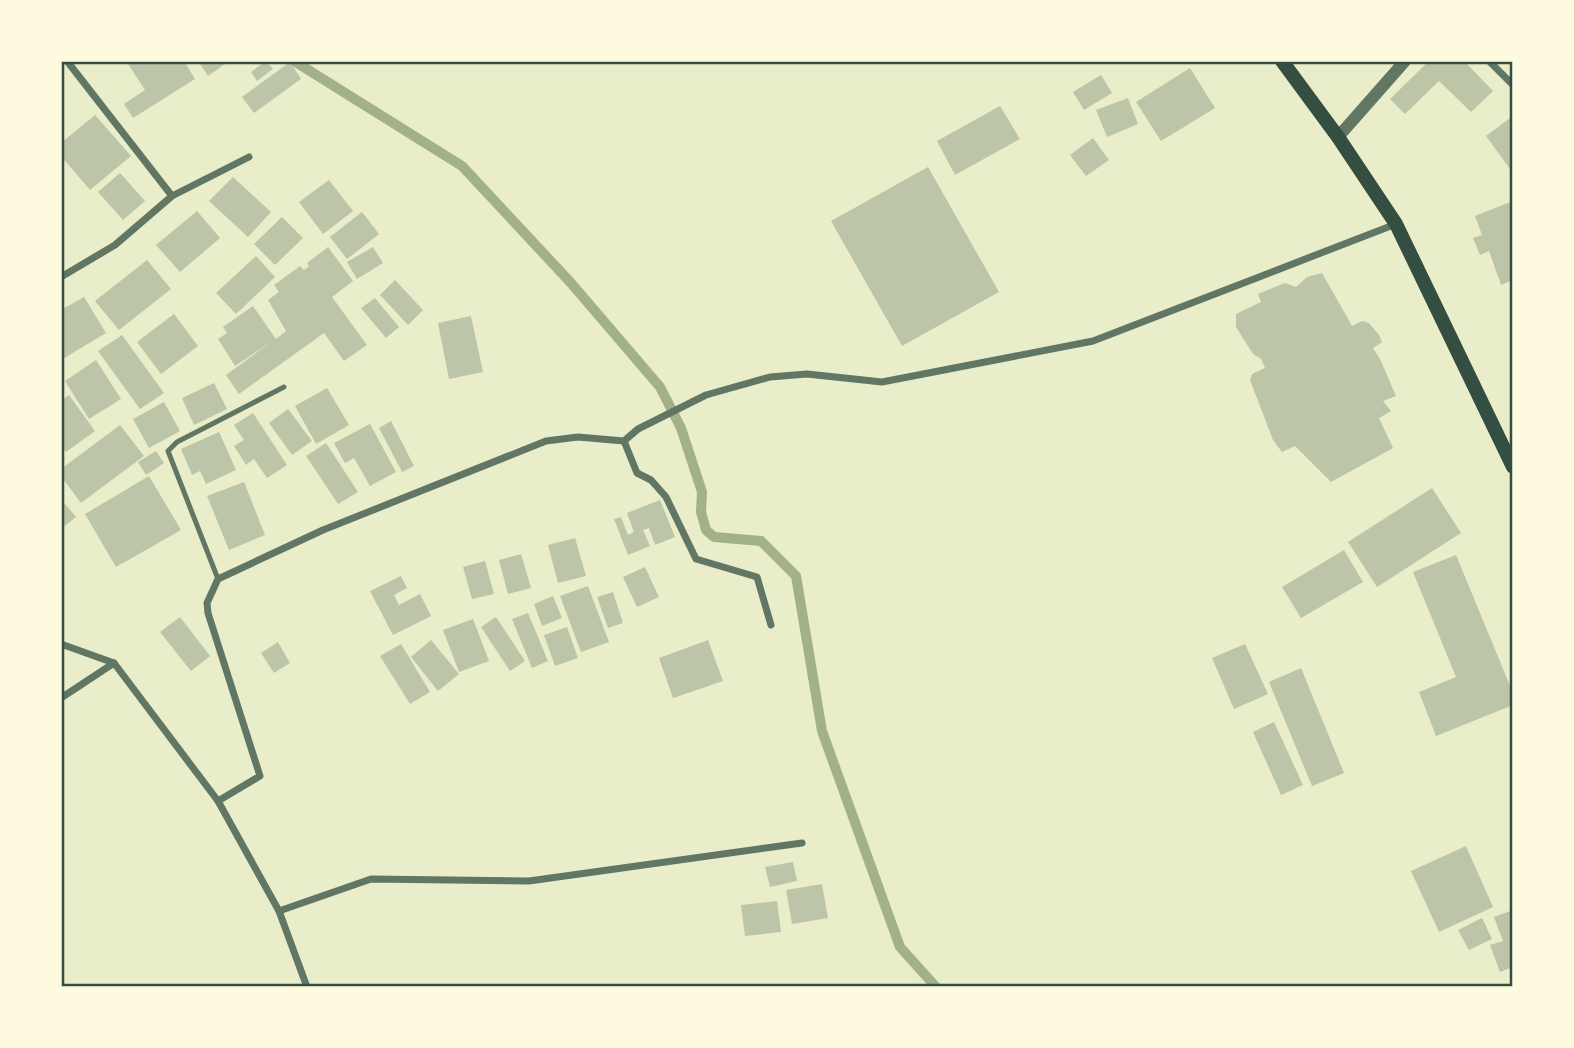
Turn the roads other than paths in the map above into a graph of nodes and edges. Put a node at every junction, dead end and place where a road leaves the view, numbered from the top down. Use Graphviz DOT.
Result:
graph roads {
  1 [pos="67,61"];
  2 [pos="1282,61"];
  3 [pos="1405,61"];
  4 [pos="1489,61"];
  5 [pos="1513,85"];
  6 [pos="1338,137"];
  7 [pos="249,157"];
  8 [pos="172,196"];
  9 [pos="1396,223"];
  10 [pos="61,277"];
  11 [pos="284,387"];
  12 [pos="624,442"];
  13 [pos="1509,446"];
  14 [pos="1513,467"];
  15 [pos="218,579"];
  16 [pos="771,625"];
  17 [pos="61,644"];
  18 [pos="114,663"];
  19 [pos="61,698"];
  20 [pos="218,801"];
  21 [pos="802,843"];
  22 [pos="279,911"];
  23 [pos="307,987"];
  1 -- 8 [label="street"];
  2 -- 6 [label="main road"];
  3 -- 6 [label="street"];
  4 -- 5 [label="street"];
  6 -- 9 [label="main road"];
  7 -- 8 [label="street"];
  8 -- 10 [label="street"];
  9 -- 12 [label="street"];
  9 -- 13 [label="main road"];
  11 -- 15 [label="lane"];
  12 -- 15 [label="street"];
  12 -- 16 [label="street"];
  13 -- 14 [label="main road"];
  15 -- 20 [label="street"];
  17 -- 18 [label="street"];
  18 -- 19 [label="street"];
  18 -- 20 [label="street"];
  20 -- 22 [label="street"];
  21 -- 22 [label="street"];
  22 -- 23 [label="street"];
}
